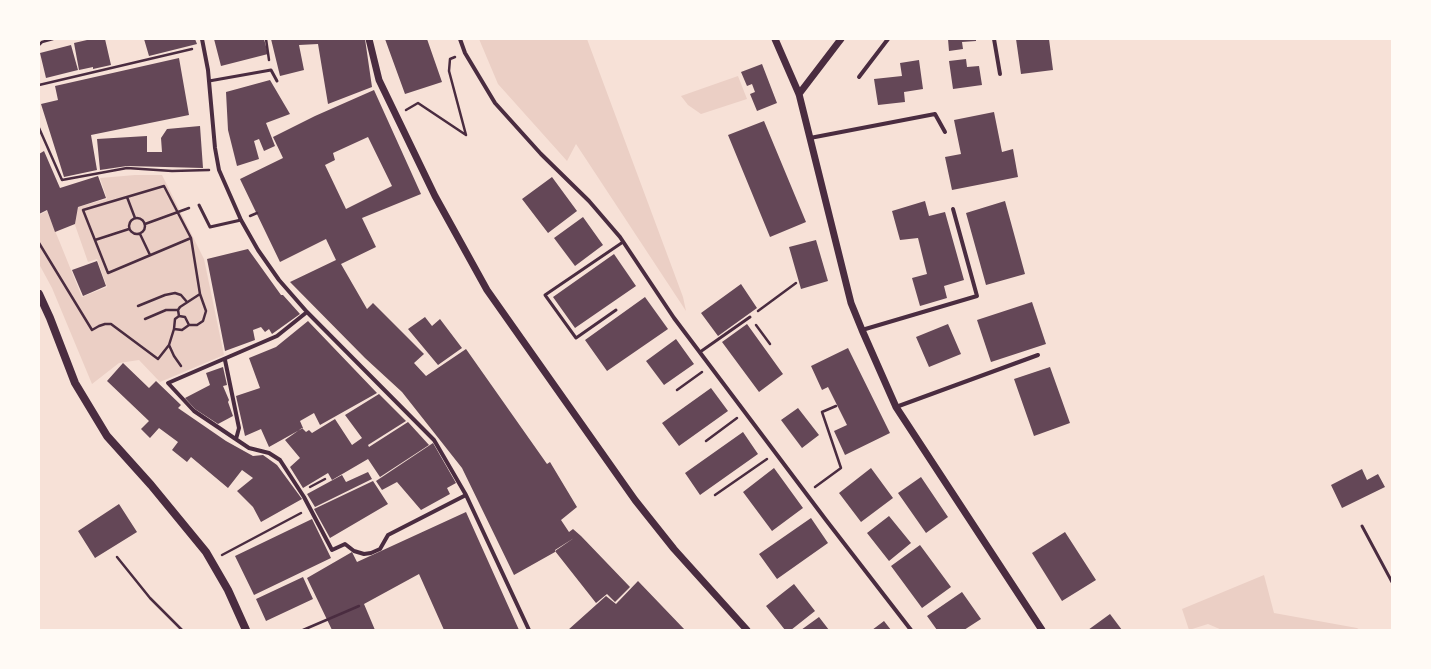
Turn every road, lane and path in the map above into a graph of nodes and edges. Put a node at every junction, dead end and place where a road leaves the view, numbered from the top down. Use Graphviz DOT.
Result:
graph roads {
  1 [pos="53,39"];
  2 [pos="202,39"];
  3 [pos="266,39"];
  4 [pos="369,39"];
  5 [pos="460,39"];
  6 [pos="775,39"];
  7 [pos="841,39"];
  8 [pos="888,39"];
  9 [pos="994,39"];
  10 [pos="41,41"];
  11 [pos="39,45"];
  12 [pos="204,46"];
  13 [pos="465,53"];
  14 [pos="271,70"];
  15 [pos="1000,74"];
  16 [pos="859,77"];
  17 [pos="209,81"];
  18 [pos="277,81"];
  19 [pos="39,85"];
  20 [pos="799,94"];
  21 [pos="396,115"];
  22 [pos="39,128"];
  23 [pos="945,132"];
  24 [pos="810,138"];
  25 [pos="220,170"];
  26 [pos="127,197"];
  27 [pos="199,205"];
  28 [pos="953,209"];
  29 [pos="178,213"];
  30 [pos="135,218"];
  31 [pos="241,220"];
  32 [pos="145,224"];
  33 [pos="129,229"];
  34 [pos="140,234"];
  35 [pos="191,238"];
  36 [pos="95,240"];
  37 [pos="624,242"];
  38 [pos="39,243"];
  39 [pos="150,255"];
  40 [pos="796,283"];
  41 [pos="39,294"];
  42 [pos="200,294"];
  43 [pos="187,302"];
  44 [pos="138,306"];
  45 [pos="178,310"];
  46 [pos="616,310"];
  47 [pos="307,312"];
  48 [pos="179,316"];
  49 [pos="750,317"];
  50 [pos="145,319"];
  51 [pos="189,325"];
  52 [pos="174,329"];
  53 [pos="862,330"];
  54 [pos="770,344"];
  55 [pos="169,345"];
  56 [pos="700,352"];
  57 [pos="1038,355"];
  58 [pos="225,360"];
  59 [pos="710,366"];
  60 [pos="185,376"];
  61 [pos="677,390"];
  62 [pos="836,406"];
  63 [pos="896,408"];
  64 [pos="745,412"];
  65 [pos="236,439"];
  66 [pos="706,441"];
  67 [pos="776,453"];
  68 [pos="325,479"];
  69 [pos="301,492"];
  70 [pos="806,494"];
  71 [pos="466,495"];
  72 [pos="715,495"];
  73 [pos="310,508"];
  74 [pos="1362,526"];
  75 [pos="117,557"];
  76 [pos="211,561"];
  77 [pos="1392,582"];
  78 [pos="359,606"];
  79 [pos="182,630"];
  80 [pos="246,630"];
  81 [pos="303,630"];
  82 [pos="528,630"];
  83 [pos="747,630"];
  84 [pos="911,630"];
  85 [pos="1042,630"];
  1 -- 10 [label="path"];
  2 -- 12 [label="street"];
  3 -- 14 [label="path"];
  4 -- 21 [label="street"];
  5 -- 13 [label="street"];
  6 -- 20 [label="street"];
  7 -- 20 [label="street"];
  8 -- 16 [label="street"];
  9 -- 15 [label="street"];
  10 -- 11 [label="path"];
  12 -- 17 [label="street"];
  12 -- 19 [label="path"];
  13 -- 21 [label="path"];
  13 -- 37 [label="street"];
  14 -- 17 [label="lane"];
  14 -- 18 [label="lane"];
  17 -- 25 [label="street"];
  20 -- 24 [label="street"];
  21 -- 83 [label="street"];
  22 -- 25 [label="path"];
  23 -- 24 [label="street"];
  24 -- 53 [label="street"];
  25 -- 31 [label="street"];
  26 -- 29 [label="path"];
  26 -- 30 [label="path"];
  26 -- 36 [label="path"];
  27 -- 29 [label="path"];
  27 -- 31 [label="lane"];
  28 -- 53 [label="street"];
  29 -- 32 [label="path"];
  29 -- 35 [label="path"];
  30 -- 32 [label="path"];
  30 -- 33 [label="path"];
  31 -- 47 [label="street"];
  32 -- 34 [label="path"];
  33 -- 34 [label="path"];
  33 -- 36 [label="path"];
  34 -- 39 [label="path"];
  35 -- 39 [label="path"];
  35 -- 42 [label="path"];
  36 -- 39 [label="path"];
  37 -- 46 [label="lane"];
  37 -- 56 [label="street"];
  38 -- 55 [label="path"];
  40 -- 49 [label="path"];
  41 -- 76 [label="main road"];
  42 -- 43 [label="path"];
  42 -- 51 [label="path"];
  43 -- 44 [label="path"];
  43 -- 45 [label="path"];
  45 -- 48 [label="path"];
  45 -- 50 [label="path"];
  47 -- 58 [label="street"];
  47 -- 71 [label="street"];
  48 -- 51 [label="path"];
  48 -- 52 [label="path"];
  49 -- 54 [label="path"];
  49 -- 56 [label="lane"];
  51 -- 52 [label="path"];
  52 -- 55 [label="path"];
  53 -- 63 [label="street"];
  55 -- 60 [label="path"];
  56 -- 59 [label="street"];
  57 -- 63 [label="street"];
  58 -- 60 [label="street"];
  58 -- 65 [label="street"];
  59 -- 61 [label="path"];
  59 -- 64 [label="street"];
  60 -- 65 [label="street"];
  62 -- 70 [label="path"];
  63 -- 85 [label="street"];
  64 -- 66 [label="path"];
  64 -- 67 [label="street"];
  65 -- 69 [label="street"];
  67 -- 70 [label="street"];
  67 -- 72 [label="path"];
  68 -- 69 [label="path"];
  69 -- 73 [label="street"];
  70 -- 84 [label="street"];
  71 -- 73 [label="street"];
  71 -- 82 [label="street"];
  73 -- 76 [label="path"];
  74 -- 77 [label="lane"];
  75 -- 79 [label="path"];
  76 -- 80 [label="main road"];
  78 -- 81 [label="path"];
}
